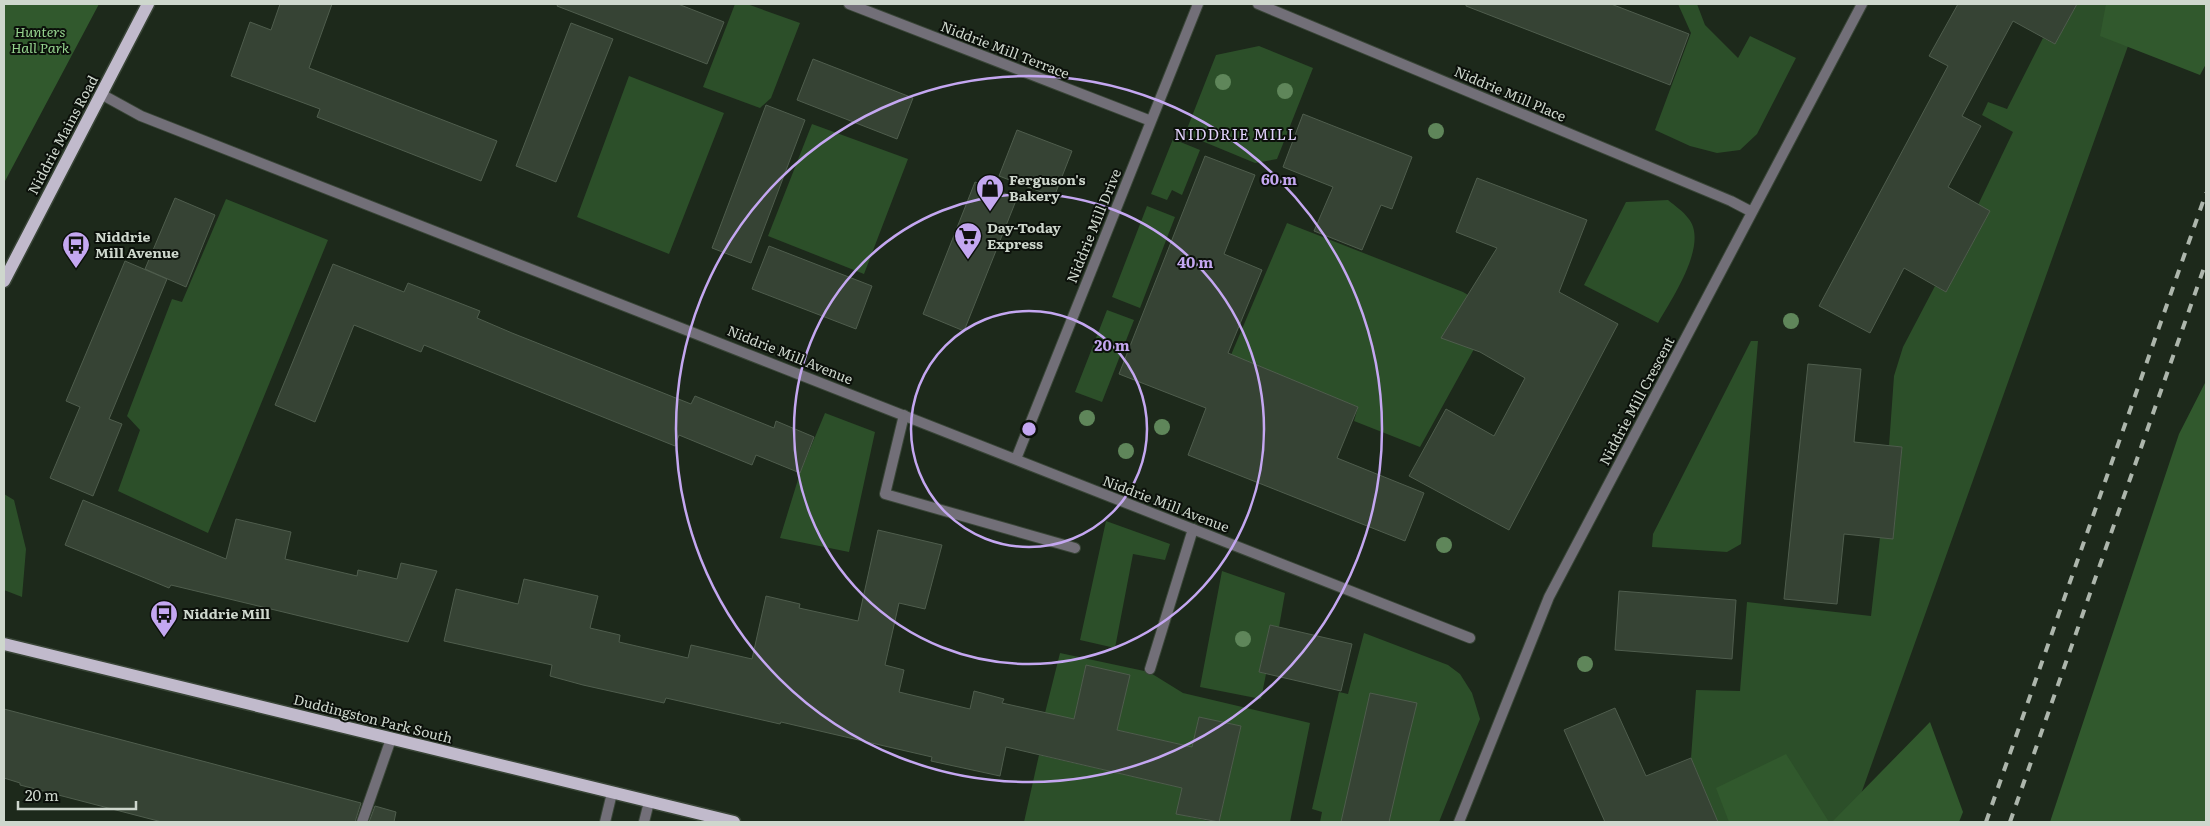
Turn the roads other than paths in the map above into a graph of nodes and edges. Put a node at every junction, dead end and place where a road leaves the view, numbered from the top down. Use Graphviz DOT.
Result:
graph roads {
  1 [pos="148,4"];
  2 [pos="849,4"];
  3 [pos="1198,4"];
  4 [pos="1258,4"];
  5 [pos="1862,4"];
  6 [pos="101,94"];
  7 [pos="1151,121"];
  8 [pos="1752,212"];
  9 [pos="4,281"];
  10 [pos="904,415"];
  11 [pos="1016,459"];
  12 [pos="1193,529"];
  13 [pos="1075,548"];
  14 [pos="1470,638"];
  15 [pos="4,644"];
  16 [pos="1150,669"];
  17 [pos="391,738"];
  18 [pos="612,793"];
  19 [pos="649,802"];
  20 [pos="362,822"];
  21 [pos="605,822"];
  22 [pos="644,822"];
  23 [pos="734,822"];
  24 [pos="1459,822"];
  1 -- 6 [label="main road, Niddrie Mains Road"];
  2 -- 7 [label="street, Niddrie Mill Terrace"];
  3 -- 7 [label="street, Niddrie Mill Drive"];
  4 -- 8 [label="street, Niddrie Mill Place"];
  5 -- 8 [label="street, Niddrie Mill Crescent"];
  6 -- 9 [label="main road, Niddrie Mains Road"];
  6 -- 10 [label="street, Niddrie Mill Avenue"];
  7 -- 11 [label="street, Niddrie Mill Drive"];
  8 -- 24 [label="street, Niddrie Mill Crescent"];
  10 -- 11 [label="street, Niddrie Mill Avenue"];
  10 -- 13 [label="street"];
  11 -- 12 [label="street, Niddrie Mill Avenue"];
  12 -- 14 [label="street, Niddrie Mill Avenue"];
  12 -- 16 [label="street"];
  15 -- 17 [label="main road, Duddingston Park South"];
  17 -- 18 [label="main road, Duddingston Park South"];
  17 -- 20 [label="street"];
  18 -- 19 [label="main road, Duddingston Park South"];
  18 -- 21 [label="street"];
  19 -- 22 [label="street"];
  19 -- 23 [label="main road, Duddingston Park South"];
}
